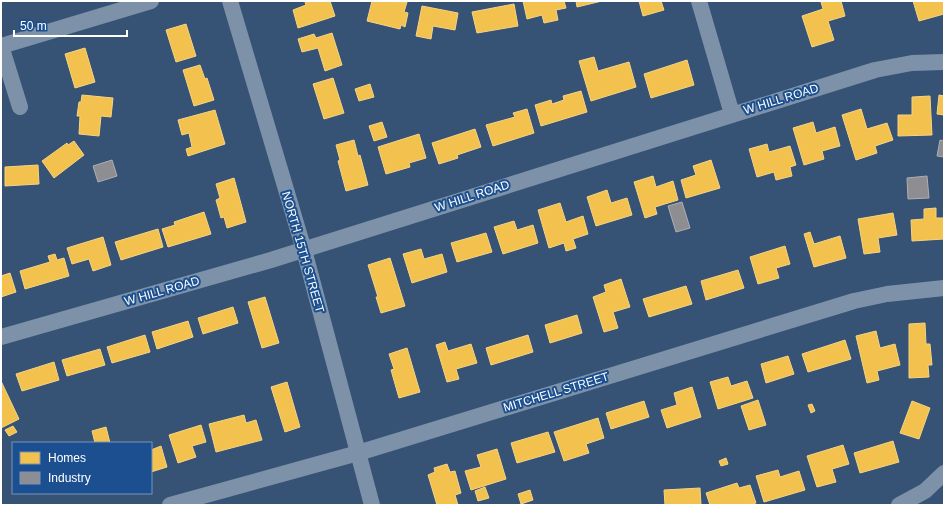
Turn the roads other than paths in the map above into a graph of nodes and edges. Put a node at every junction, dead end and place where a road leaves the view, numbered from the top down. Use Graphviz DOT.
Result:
graph roads {
  1 [pos="150,1"];
  2 [pos="230,1"];
  3 [pos="699,1"];
  4 [pos="1,46"];
  5 [pos="944,62"];
  6 [pos="20,107"];
  7 [pos="732,114"];
  8 [pos="304,250"];
  9 [pos="944,288"];
  10 [pos="1,337"];
  11 [pos="358,454"];
  12 [pos="944,473"];
  13 [pos="170,505"];
  14 [pos="372,505"];
  15 [pos="899,505"];
  1 -- 4 [label="street"];
  2 -- 8 [label="street, NORTH 15TH STREET"];
  3 -- 7 [label="street"];
  4 -- 6 [label="street"];
  5 -- 7 [label="street, W HILL ROAD"];
  7 -- 8 [label="street, W HILL ROAD"];
  8 -- 10 [label="street, W HILL ROAD"];
  8 -- 11 [label="street, NORTH 15TH STREET"];
  9 -- 11 [label="street, MITCHELL STREET"];
  11 -- 13 [label="street, MITCHELL STREET"];
  11 -- 14 [label="street, NORTH 15TH STREET"];
  12 -- 15 [label="street"];
}
